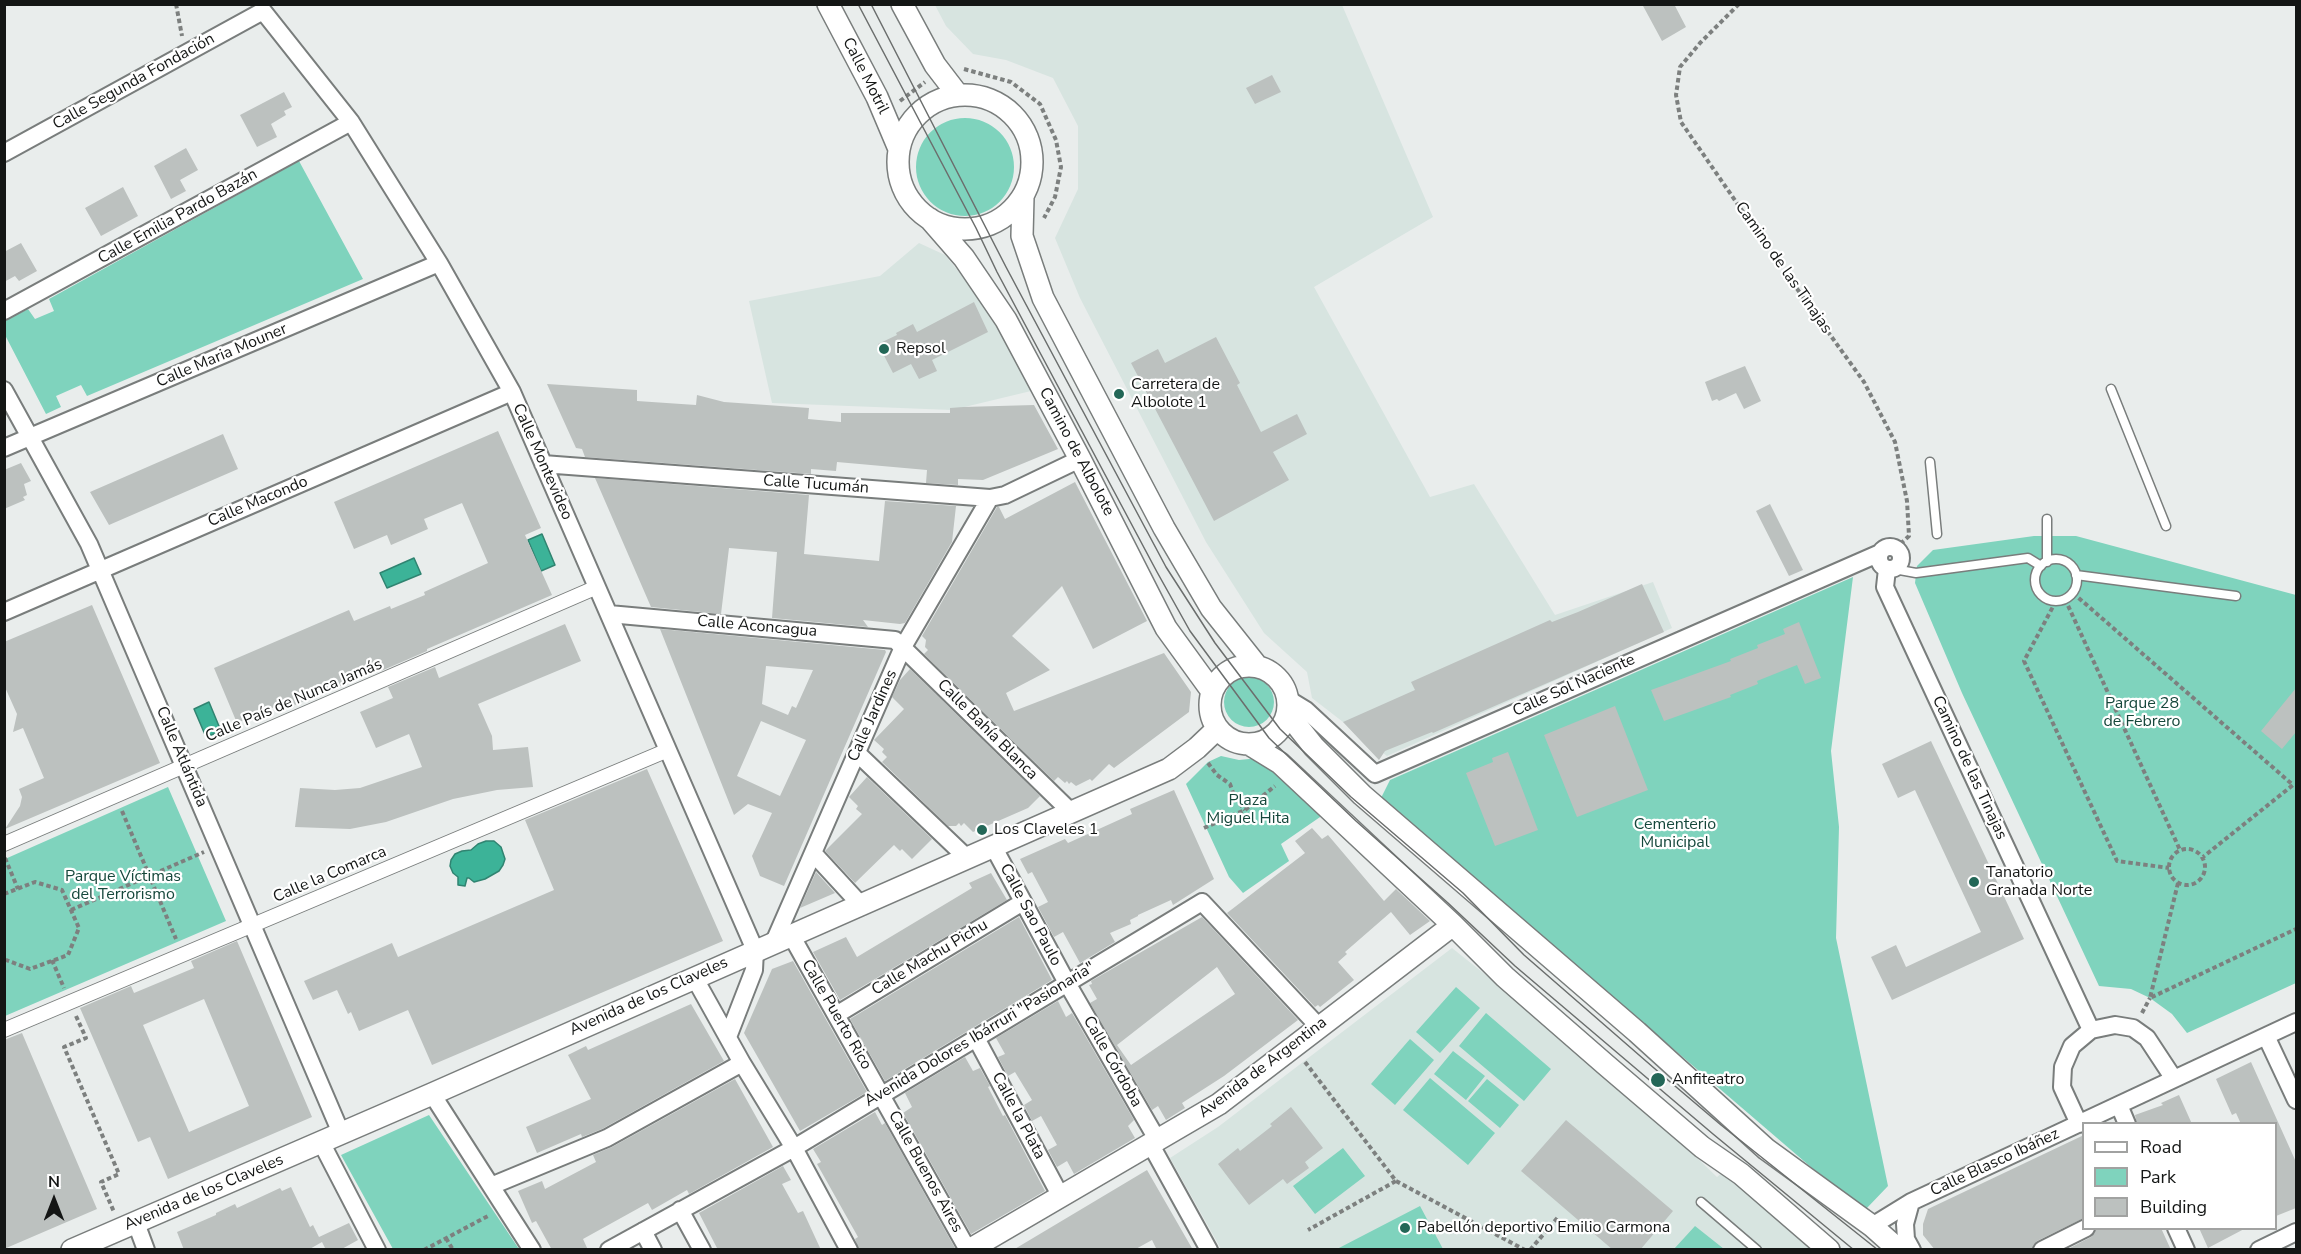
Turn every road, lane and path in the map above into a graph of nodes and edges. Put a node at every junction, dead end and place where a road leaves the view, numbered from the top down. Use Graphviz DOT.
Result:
graph roads {
  1 [pos="176,4"];
  2 [pos="828,4"];
  3 [pos="902,4"];
  4 [pos="1739,4"];
  5 [pos="263,11"];
  6 [pos="186,53"];
  7 [pos="940,73"];
  8 [pos="958,95"];
  9 [pos="885,115"];
  10 [pos="351,122"];
  11 [pos="899,149"];
  12 [pos="4,153"];
  13 [pos="1023,197"];
  14 [pos="930,219"];
  15 [pos="1041,225"];
  16 [pos="440,263"];
  17 [pos="4,311"];
  18 [pos="2111,389"];
  19 [pos="4,390"];
  20 [pos="512,392"];
  21 [pos="31,437"];
  22 [pos="4,448"];
  23 [pos="1080,459"];
  24 [pos="1930,462"];
  25 [pos="543,464"];
  26 [pos="990,498"];
  27 [pos="2047,519"];
  28 [pos="2166,526"];
  29 [pos="1937,534"];
  30 [pos="1896,548"];
  31 [pos="1880,553"];
  32 [pos="2044,564"];
  33 [pos="1890,569"];
  34 [pos="100,570"];
  35 [pos="2076,575"];
  36 [pos="597,587"];
  37 [pos="2069,596"];
  38 [pos="2236,596"];
  39 [pos="2056,601"];
  40 [pos="4,612"];
  41 [pos="609,614"];
  42 [pos="903,647"];
  43 [pos="1257,666"];
  44 [pos="1211,690"];
  45 [pos="1288,703"];
  46 [pos="1217,729"];
  47 [pos="1250,744"];
  48 [pos="668,750"];
  49 [pos="857,753"];
  50 [pos="1208,762"];
  51 [pos="184,766"];
  52 [pos="1283,779"];
  53 [pos="2295,784"];
  54 [pos="116,796"];
  55 [pos="1245,810"];
  56 [pos="1071,812"];
  57 [pos="1204,828"];
  58 [pos="4,844"];
  59 [pos="218,846"];
  60 [pos="993,846"];
  61 [pos="2180,850"];
  62 [pos="814,854"];
  63 [pos="2203,856"];
  64 [pos="4,857"];
  65 [pos="966,857"];
  66 [pos="2169,868"];
  67 [pos="149,876"];
  68 [pos="2178,883"];
  69 [pos="18,889"];
  70 [pos="4,894"];
  71 [pos="1023,902"];
  72 [pos="860,904"];
  73 [pos="70,910"];
  74 [pos="253,925"];
  75 [pos="1453,925"];
  76 [pos="2296,929"];
  77 [pos="773,942"];
  78 [pos="182,955"];
  79 [pos="4,956"];
  80 [pos="52,960"];
  81 [pos="694,977"];
  82 [pos="1067,983"];
  83 [pos="70,1002"];
  84 [pos="836,1015"];
  85 [pos="2296,1022"];
  86 [pos="1319,1027"];
  87 [pos="4,1030"];
  88 [pos="2091,1030"];
  89 [pos="2266,1036"];
  90 [pos="728,1037"];
  91 [pos="976,1038"];
  92 [pos="1304,1062"];
  93 [pos="742,1063"];
  94 [pos="2174,1079"];
  95 [pos="432,1094"];
  96 [pos="881,1094"];
  97 [pos="2296,1100"];
  98 [pos="2119,1105"];
  99 [pos="2083,1122"];
  100 [pos="2126,1122"];
  101 [pos="2082,1123"];
  102 [pos="2079,1124"];
  103 [pos="341,1133"];
  104 [pos="321,1142"];
  105 [pos="1154,1143"];
  106 [pos="794,1148"];
  107 [pos="1396,1181"];
  108 [pos="491,1186"];
  109 [pos="1060,1195"];
  110 [pos="1701,1202"];
  111 [pos="1911,1202"];
  112 [pos="505,1207"];
  113 [pos="680,1210"];
  114 [pos="1559,1216"];
  115 [pos="129,1226"];
  116 [pos="1872,1226"];
  117 [pos="1308,1230"];
  118 [pos="2082,1230"];
  119 [pos="2177,1230"];
  120 [pos="643,1231"];
  121 [pos="2296,1232"];
  122 [pos="446,1238"];
  123 [pos="375,1249"];
  124 [pos="72,1250"];
  125 [pos="146,1250"];
  126 [pos="424,1250"];
  127 [pos="453,1250"];
  128 [pos="532,1250"];
  129 [pos="609,1250"];
  130 [pos="653,1250"];
  131 [pos="702,1250"];
  132 [pos="849,1250"];
  133 [pos="969,1250"];
  134 [pos="1209,1250"];
  135 [pos="1525,1250"];
  136 [pos="1530,1250"];
  137 [pos="1757,1250"];
  138 [pos="1829,1250"];
  139 [pos="1899,1250"];
  140 [pos="1912,1250"];
  141 [pos="2042,1250"];
  142 [pos="2186,1250"];
  143 [pos="2259,1250"];
  1 -- 6 [label="path"];
  2 -- 9 [label="street, Calle Motril"];
  3 -- 7 [label="street"];
  4 -- 30 [label="path, Camino de las Tinajas"];
  5 -- 6 [label="street, Calle Segunda Fondación"];
  5 -- 10 [label="street, Calle Montevideo"];
  6 -- 12 [label="street, Calle Segunda Fondación"];
  7 -- 8 [label="street"];
  7 -- 9 [label="path"];
  7 -- 15 [label="path"];
  8 -- 11 [label="street"];
  8 -- 13 [label="street"];
  9 -- 11 [label="street, Calle Motril"];
  10 -- 16 [label="street, Calle Montevideo"];
  10 -- 17 [label="street, Calle Emilia Pardo Bazán"];
  11 -- 14 [label="street"];
  13 -- 14 [label="street"];
  13 -- 43 [label="street"];
  14 -- 23 [label="street, Camino de Albolote"];
  16 -- 20 [label="street, Calle Montevideo"];
  16 -- 21 [label="street, Calle Maria Mouner"];
  18 -- 28 [label="lane"];
  19 -- 21 [label="street, Calle Atlántida"];
  20 -- 25 [label="street, Calle Montevideo"];
  20 -- 34 [label="street, Calle Macondo"];
  21 -- 22 [label="street, Calle Maria Mouner"];
  21 -- 34 [label="street, Calle Atlántida"];
  23 -- 26 [label="street, Calle Tucumán"];
  23 -- 44 [label="street, Camino de Albolote"];
  24 -- 29 [label="lane"];
  25 -- 26 [label="street, Calle Tucumán"];
  25 -- 36 [label="street, Calle Montevideo"];
  26 -- 42 [label="street, Calle Jardines"];
  27 -- 32 [label="lane"];
  30 -- 31 [label="street"];
  30 -- 33 [label="street"];
  31 -- 33 [label="street"];
  31 -- 45 [label="street, Calle Sol Naciente"];
  32 -- 33 [label="lane"];
  32 -- 35 [label="lane"];
  32 -- 39 [label="lane"];
  33 -- 88 [label="street, Camino de las Tinajas"];
  34 -- 40 [label="street, Calle Macondo"];
  34 -- 51 [label="street, Calle Atlántida"];
  35 -- 37 [label="lane"];
  35 -- 38 [label="lane"];
  36 -- 41 [label="street, Calle Montevideo"];
  36 -- 51 [label="street, Calle País de Nunca Jamás"];
  37 -- 39 [label="lane"];
  37 -- 53 [label="path"];
  37 -- 61 [label="path"];
  39 -- 66 [label="path"];
  41 -- 42 [label="street, Calle Aconcagua"];
  41 -- 48 [label="street, Calle Montevideo"];
  42 -- 49 [label="street, Calle Jardines"];
  42 -- 56 [label="street, Calle Bahía Blanca"];
  43 -- 44 [label="street"];
  43 -- 45 [label="street"];
  44 -- 46 [label="street"];
  45 -- 47 [label="street"];
  45 -- 116 [label="street"];
  46 -- 47 [label="street"];
  46 -- 56 [label="street, Avenida de los Claveles"];
  47 -- 75 [label="street"];
  48 -- 74 [label="street, Calle la Comarca"];
  48 -- 77 [label="street, Calle Montevideo"];
  49 -- 62 [label="street, Calle Jardines"];
  49 -- 65 [label="street"];
  50 -- 55 [label="path"];
  51 -- 54 [label="street, Calle País de Nunca Jamás"];
  51 -- 59 [label="street, Calle Atlántida"];
  52 -- 55 [label="path"];
  53 -- 63 [label="path"];
  54 -- 58 [label="street, Calle País de Nunca Jamás"];
  54 -- 67 [label="path"];
  55 -- 57 [label="path"];
  56 -- 60 [label="street, Avenida de los Claveles"];
  59 -- 67 [label="path"];
  59 -- 74 [label="street, Calle Atlántida"];
  60 -- 65 [label="street, Avenida de los Claveles"];
  60 -- 71 [label="street, Calle Sao Paulo"];
  61 -- 63 [label="path"];
  61 -- 66 [label="path"];
  62 -- 72 [label="street"];
  62 -- 77 [label="street, Calle Jardines"];
  63 -- 68 [label="path"];
  64 -- 69 [label="path"];
  65 -- 72 [label="street, Avenida de los Claveles"];
  66 -- 68 [label="path"];
  67 -- 73 [label="path"];
  67 -- 78 [label="path"];
  68 -- 76 [label="path"];
  69 -- 70 [label="path"];
  69 -- 73 [label="path"];
  71 -- 82 [label="street, Calle Sao Paulo"];
  71 -- 84 [label="street, Calle Machu Pichu"];
  72 -- 77 [label="street, Avenida de los Claveles"];
  73 -- 80 [label="path"];
  74 -- 78 [label="street, Calle la Comarca"];
  74 -- 103 [label="street, Calle Atlántida"];
  75 -- 86 [label="street, Avenida de Argentina"];
  75 -- 138 [label="street"];
  77 -- 81 [label="street, Avenida de los Claveles"];
  77 -- 84 [label="street, Calle Puerto Rico"];
  77 -- 90 [label="street, Calle Jardines"];
  78 -- 83 [label="street, Calle la Comarca"];
  79 -- 80 [label="path"];
  80 -- 83 [label="path"];
  81 -- 90 [label="street"];
  81 -- 95 [label="street, Avenida de los Claveles"];
  82 -- 86 [label="street, Avenida Dolores Ibárruri \"Pasionaria\""];
  82 -- 91 [label="street, Avenida Dolores Ibárruri \"Pasionaria\""];
  82 -- 105 [label="street, Calle Córdoba"];
  83 -- 87 [label="street, Calle la Comarca"];
  83 -- 115 [label="path"];
  84 -- 96 [label="street, Calle Puerto Rico"];
  85 -- 89 [label="street, Calle Blasco Ibáñez"];
  86 -- 105 [label="street, Avenida de Argentina"];
  88 -- 94 [label="street"];
  88 -- 102 [label="street, Calle Blasco Ibáñez"];
  89 -- 94 [label="street, Calle Blasco Ibáñez"];
  89 -- 97 [label="street"];
  90 -- 93 [label="street"];
  91 -- 96 [label="street, Avenida Dolores Ibárruri \"Pasionaria\""];
  91 -- 109 [label="street, Calle la Plata"];
  92 -- 107 [label="path"];
  93 -- 106 [label="street"];
  93 -- 108 [label="street"];
  94 -- 98 [label="street, Calle Blasco Ibáñez"];
  95 -- 103 [label="street, Avenida de los Claveles"];
  95 -- 108 [label="street"];
  96 -- 106 [label="street, Avenida Dolores Ibárruri \"Pasionaria\""];
  96 -- 133 [label="street, Calle Buenos Aires"];
  98 -- 99 [label="street, Calle Blasco Ibáñez"];
  98 -- 100 [label="street"];
  101 -- 102 [label="street, Calle Blasco Ibáñez"];
  102 -- 111 [label="street, Calle Blasco Ibáñez"];
  103 -- 104 [label="street, Avenida de los Claveles"];
  104 -- 115 [label="street, Avenida de los Claveles"];
  104 -- 123 [label="street"];
  105 -- 109 [label="street, Avenida de Argentina"];
  105 -- 134 [label="street, Calle Córdoba"];
  106 -- 113 [label="street, Avenida Dolores Ibárruri \"Pasionaria\""];
  106 -- 132 [label="street"];
  107 -- 117 [label="path"];
  107 -- 135 [label="path"];
  108 -- 112 [label="street"];
  109 -- 133 [label="street, Avenida de Argentina"];
  110 -- 137 [label="lane"];
  111 -- 116 [label="street"];
  111 -- 140 [label="street"];
  112 -- 122 [label="path"];
  112 -- 128 [label="street"];
  113 -- 120 [label="street, Avenida Dolores Ibárruri \"Pasionaria\""];
  113 -- 131 [label="street"];
  114 -- 136 [label="path"];
  115 -- 124 [label="street, Avenida de los Claveles"];
  115 -- 125 [label="street"];
  116 -- 139 [label="street"];
  118 -- 141 [label="street"];
  119 -- 142 [label="street"];
  120 -- 129 [label="street, Avenida Dolores Ibárruri \"Pasionaria\""];
  120 -- 130 [label="street"];
  121 -- 143 [label="street"];
  122 -- 126 [label="path"];
  122 -- 127 [label="path"];
}
